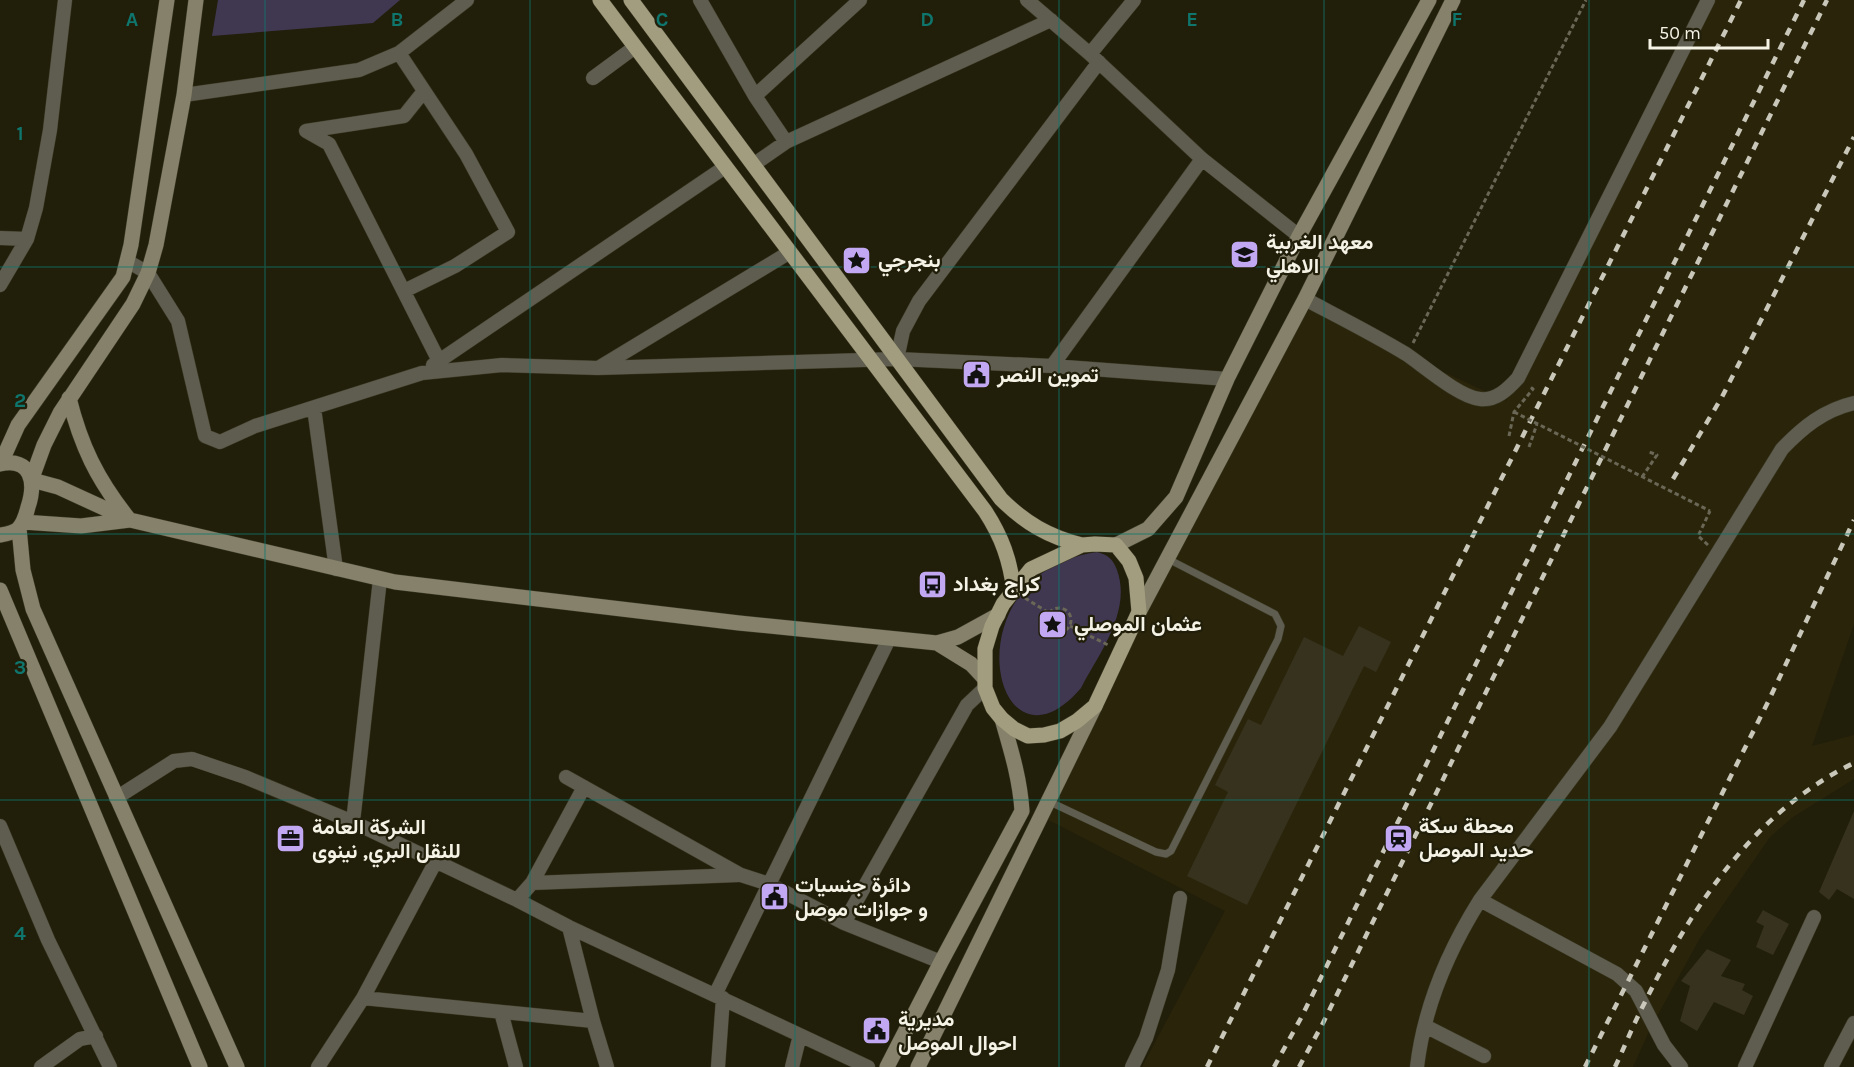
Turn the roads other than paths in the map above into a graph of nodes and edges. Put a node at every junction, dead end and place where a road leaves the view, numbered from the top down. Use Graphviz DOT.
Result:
graph roads {
  1 [pos="65,0"];
  2 [pos="167,0"];
  3 [pos="196,0"];
  4 [pos="467,0"];
  5 [pos="600,0"];
  6 [pos="631,0"];
  7 [pos="700,0"];
  8 [pos="860,0"];
  9 [pos="1027,0"];
  10 [pos="1134,0"];
  11 [pos="1429,0"];
  12 [pos="1453,0"];
  13 [pos="1708,0"];
  14 [pos="1051,20"];
  15 [pos="635,47"];
  16 [pos="399,53"];
  17 [pos="1095,58"];
  18 [pos="593,78"];
  19 [pos="424,91"];
  20 [pos="184,95"];
  21 [pos="755,96"];
  22 [pos="786,142"];
  23 [pos="1202,159"];
  24 [pos="753,165"];
  25 [pos="726,167"];
  26 [pos="1299,236"];
  27 [pos="0,238"];
  28 [pos="27,239"];
  29 [pos="790,252"];
  30 [pos="127,261"];
  31 [pos="148,273"];
  32 [pos="0,285"];
  33 [pos="404,291"];
  34 [pos="1305,298"];
  35 [pos="897,358"];
  36 [pos="870,359"];
  37 [pos="439,361"];
  38 [pos="1052,366"];
  39 [pos="598,368"];
  40 [pos="422,373"];
  41 [pos="1227,379"];
  42 [pos="69,398"];
  43 [pos="1854,404"];
  44 [pos="314,408"];
  45 [pos="1,464"];
  46 [pos="32,479"];
  47 [pos="130,520"];
  48 [pos="21,525"];
  49 [pos="0,535"];
  50 [pos="1082,545"];
  51 [pos="1116,545"];
  52 [pos="1168,559"];
  53 [pos="336,569"];
  54 [pos="380,579"];
  55 [pos="0,590"];
  56 [pos="1014,591"];
  57 [pos="1139,612"];
  58 [pos="998,615"];
  59 [pos="888,639"];
  60 [pos="937,643"];
  61 [pos="984,683"];
  62 [pos="1095,706"];
  63 [pos="1002,719"];
  64 [pos="566,777"];
  65 [pos="584,787"];
  66 [pos="116,798"];
  67 [pos="1048,801"];
  68 [pos="353,822"];
  69 [pos="0,826"];
  70 [pos="436,861"];
  71 [pos="741,875"];
  72 [pos="532,883"];
  73 [pos="769,884"];
  74 [pos="1180,898"];
  75 [pos="517,900"];
  76 [pos="1480,900"];
  77 [pos="1814,917"];
  78 [pos="844,924"];
  79 [pos="569,927"];
  80 [pos="941,962"];
  81 [pos="719,997"];
  82 [pos="363,998"];
  83 [pos="501,1012"];
  84 [pos="593,1021"];
  85 [pos="1854,1023"];
  86 [pos="1425,1026"];
  87 [pos="800,1035"];
  88 [pos="96,1036"];
  89 [pos="1484,1056"];
  90 [pos="41,1067"];
  91 [pos="110,1067"];
  92 [pos="200,1067"];
  93 [pos="237,1067"];
  94 [pos="318,1067"];
  95 [pos="516,1067"];
  96 [pos="607,1067"];
  97 [pos="718,1067"];
  98 [pos="792,1067"];
  99 [pos="868,1067"];
  100 [pos="887,1067"];
  101 [pos="918,1067"];
  102 [pos="1132,1067"];
  103 [pos="1417,1067"];
  104 [pos="1681,1067"];
  105 [pos="1745,1067"];
  106 [pos="1831,1067"];
  1 -- 28 [label="street"];
  2 -- 30 [label="main road"];
  3 -- 20 [label="main road"];
  4 -- 16 [label="street"];
  5 -- 15 [label="main road"];
  6 -- 24 [label="main road"];
  7 -- 21 [label="street"];
  8 -- 21 [label="street"];
  9 -- 14 [label="street"];
  10 -- 17 [label="street"];
  11 -- 26 [label="main road"];
  12 -- 34 [label="main road"];
  13 -- 34 [label="street"];
  14 -- 17 [label="street"];
  14 -- 22 [label="street"];
  15 -- 18 [label="street"];
  15 -- 25 [label="main road"];
  16 -- 19 [label="street"];
  16 -- 20 [label="street"];
  17 -- 23 [label="street"];
  17 -- 35 [label="street"];
  19 -- 33 [label="street"];
  19 -- 33 [label="street"];
  20 -- 31 [label="main road"];
  21 -- 22 [label="street"];
  22 -- 24 [label="street"];
  23 -- 26 [label="street"];
  23 -- 38 [label="street"];
  24 -- 35 [label="main road"];
  25 -- 29 [label="main road"];
  25 -- 37 [label="street"];
  26 -- 41 [label="main road"];
  27 -- 28 [label="street"];
  28 -- 32 [label="street"];
  29 -- 36 [label="main road"];
  29 -- 39 [label="street"];
  30 -- 31 [label="street"];
  30 -- 45 [label="main road"];
  31 -- 42 [label="main road"];
  31 -- 44 [label="street"];
  33 -- 37 [label="street"];
  34 -- 52 [label="main road"];
  35 -- 36 [label="street"];
  35 -- 38 [label="street"];
  35 -- 50 [label="main road"];
  36 -- 39 [label="street"];
  36 -- 56 [label="main road"];
  37 -- 40 [label="street"];
  38 -- 41 [label="street"];
  39 -- 40 [label="street"];
  40 -- 44 [label="street"];
  41 -- 51 [label="main road"];
  42 -- 46 [label="main road"];
  42 -- 47 [label="main road"];
  43 -- 76 [label="street"];
  44 -- 53 [label="street"];
  45 -- 46 [label="main road"];
  46 -- 47 [label="main road"];
  46 -- 48 [label="main road"];
  47 -- 48 [label="main road"];
  47 -- 53 [label="main road"];
  48 -- 49 [label="main road"];
  48 -- 66 [label="main road"];
  50 -- 51 [label="main road"];
  50 -- 56 [label="main road"];
  51 -- 57 [label="main road"];
  52 -- 57 [label="main road"];
  52 -- 67 [label="lane"];
  53 -- 54 [label="main road"];
  54 -- 59 [label="main road"];
  54 -- 68 [label="street"];
  55 -- 92 [label="main road"];
  56 -- 58 [label="main road"];
  57 -- 62 [label="main road"];
  58 -- 60 [label="main road"];
  58 -- 61 [label="main road"];
  59 -- 60 [label="main road"];
  59 -- 73 [label="street"];
  60 -- 61 [label="main road"];
  61 -- 63 [label="main road"];
  61 -- 78 [label="street"];
  62 -- 63 [label="main road"];
  62 -- 67 [label="main road"];
  63 -- 80 [label="main road"];
  64 -- 65 [label="street"];
  65 -- 71 [label="street"];
  65 -- 72 [label="street"];
  66 -- 68 [label="street"];
  66 -- 93 [label="main road"];
  67 -- 101 [label="main road"];
  68 -- 70 [label="street"];
  69 -- 88 [label="street"];
  70 -- 75 [label="street"];
  70 -- 82 [label="street"];
  71 -- 72 [label="street"];
  71 -- 73 [label="street"];
  72 -- 75 [label="street"];
  73 -- 78 [label="street"];
  73 -- 81 [label="street"];
  74 -- 102 [label="street"];
  75 -- 79 [label="street"];
  76 -- 86 [label="street"];
  76 -- 104 [label="street"];
  77 -- 105 [label="street"];
  78 -- 80 [label="street"];
  79 -- 81 [label="street"];
  79 -- 84 [label="street"];
  80 -- 100 [label="main road"];
  81 -- 87 [label="street"];
  81 -- 97 [label="street"];
  82 -- 83 [label="street"];
  82 -- 94 [label="street"];
  83 -- 84 [label="street"];
  83 -- 95 [label="street"];
  84 -- 96 [label="street"];
  85 -- 106 [label="street"];
  86 -- 89 [label="street"];
  86 -- 103 [label="street"];
  87 -- 98 [label="street"];
  87 -- 99 [label="street"];
  88 -- 90 [label="street"];
  88 -- 91 [label="street"];
}
